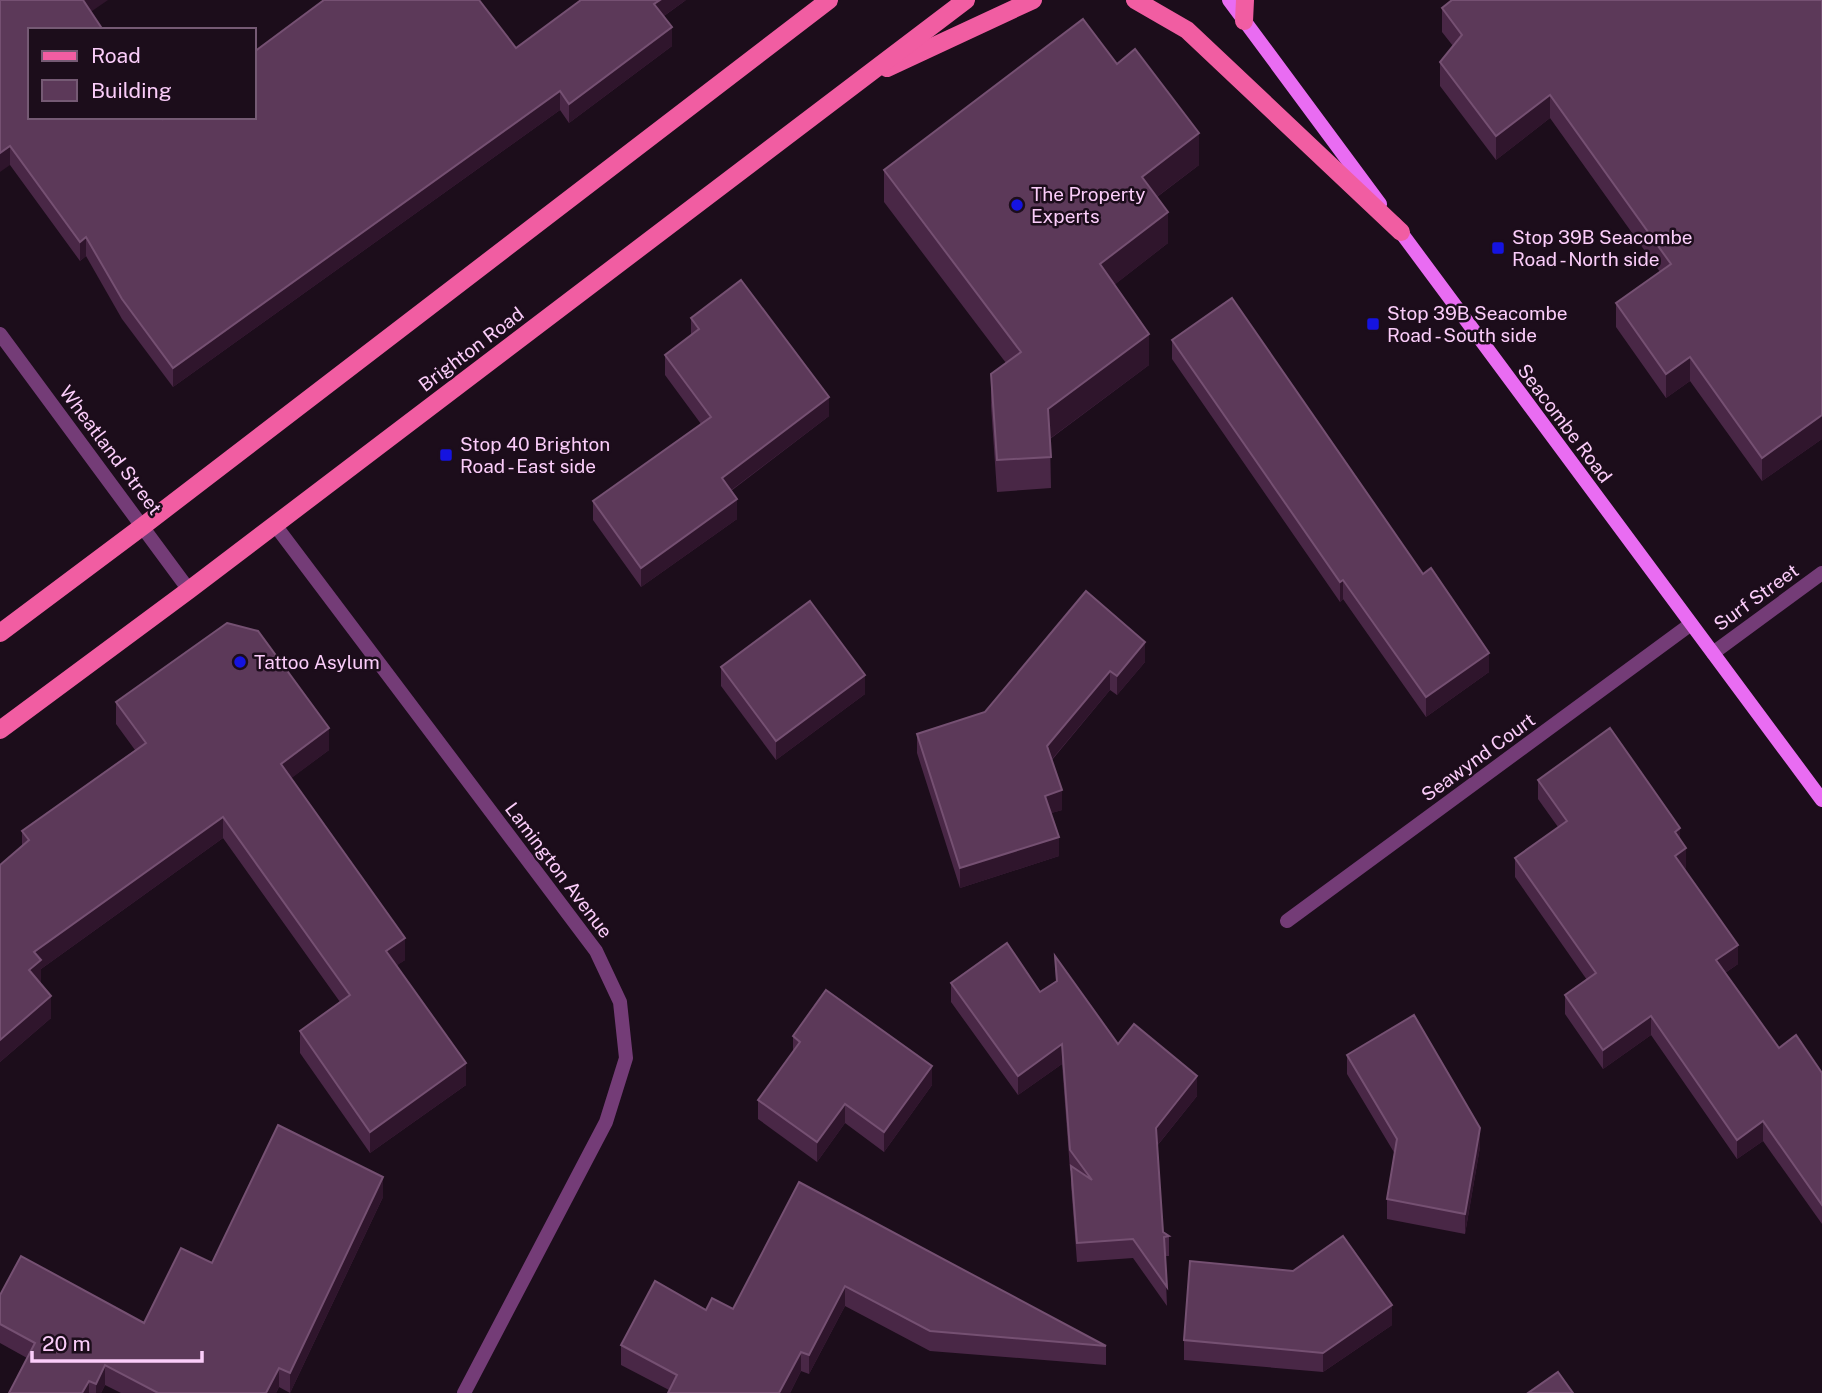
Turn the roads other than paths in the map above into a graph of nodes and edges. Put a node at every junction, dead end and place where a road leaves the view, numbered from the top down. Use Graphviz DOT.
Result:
graph roads {
  1 [pos="829,0"];
  2 [pos="966,0"];
  3 [pos="1033,0"];
  4 [pos="1135,0"];
  5 [pos="1229,0"];
  6 [pos="1245,0"];
  7 [pos="1244,21"];
  8 [pos="853,84"];
  9 [pos="1401,232"];
  10 [pos="0,334"];
  11 [pos="275,525"];
  12 [pos="143,526"];
  13 [pos="1822,573"];
  14 [pos="189,590"];
  15 [pos="1691,624"];
  16 [pos="0,634"];
  17 [pos="1713,653"];
  18 [pos="0,730"];
  19 [pos="1822,800"];
  20 [pos="1287,920"];
  21 [pos="464,1393"];
  1 -- 12 [label="main road"];
  2 -- 8 [label="main road, Brighton Road"];
  3 -- 8 [label="main road"];
  4 -- 9 [label="main road"];
  5 -- 7 [label="main road, Seacombe Road"];
  6 -- 7 [label="main road"];
  7 -- 9 [label="main road, Seacombe Road"];
  8 -- 11 [label="main road, Brighton Road"];
  9 -- 15 [label="main road, Seacombe Road"];
  10 -- 12 [label="street, Wheatland Street"];
  11 -- 14 [label="main road, Brighton Road"];
  11 -- 21 [label="street, Lamington Avenue"];
  12 -- 14 [label="street, Wheatland Street"];
  12 -- 16 [label="main road"];
  13 -- 17 [label="street, Surf Street"];
  14 -- 18 [label="main road, Brighton Road"];
  15 -- 17 [label="main road, Seacombe Road"];
  15 -- 20 [label="street, Seawynd Court"];
  17 -- 19 [label="main road, Seacombe Road"];
}
